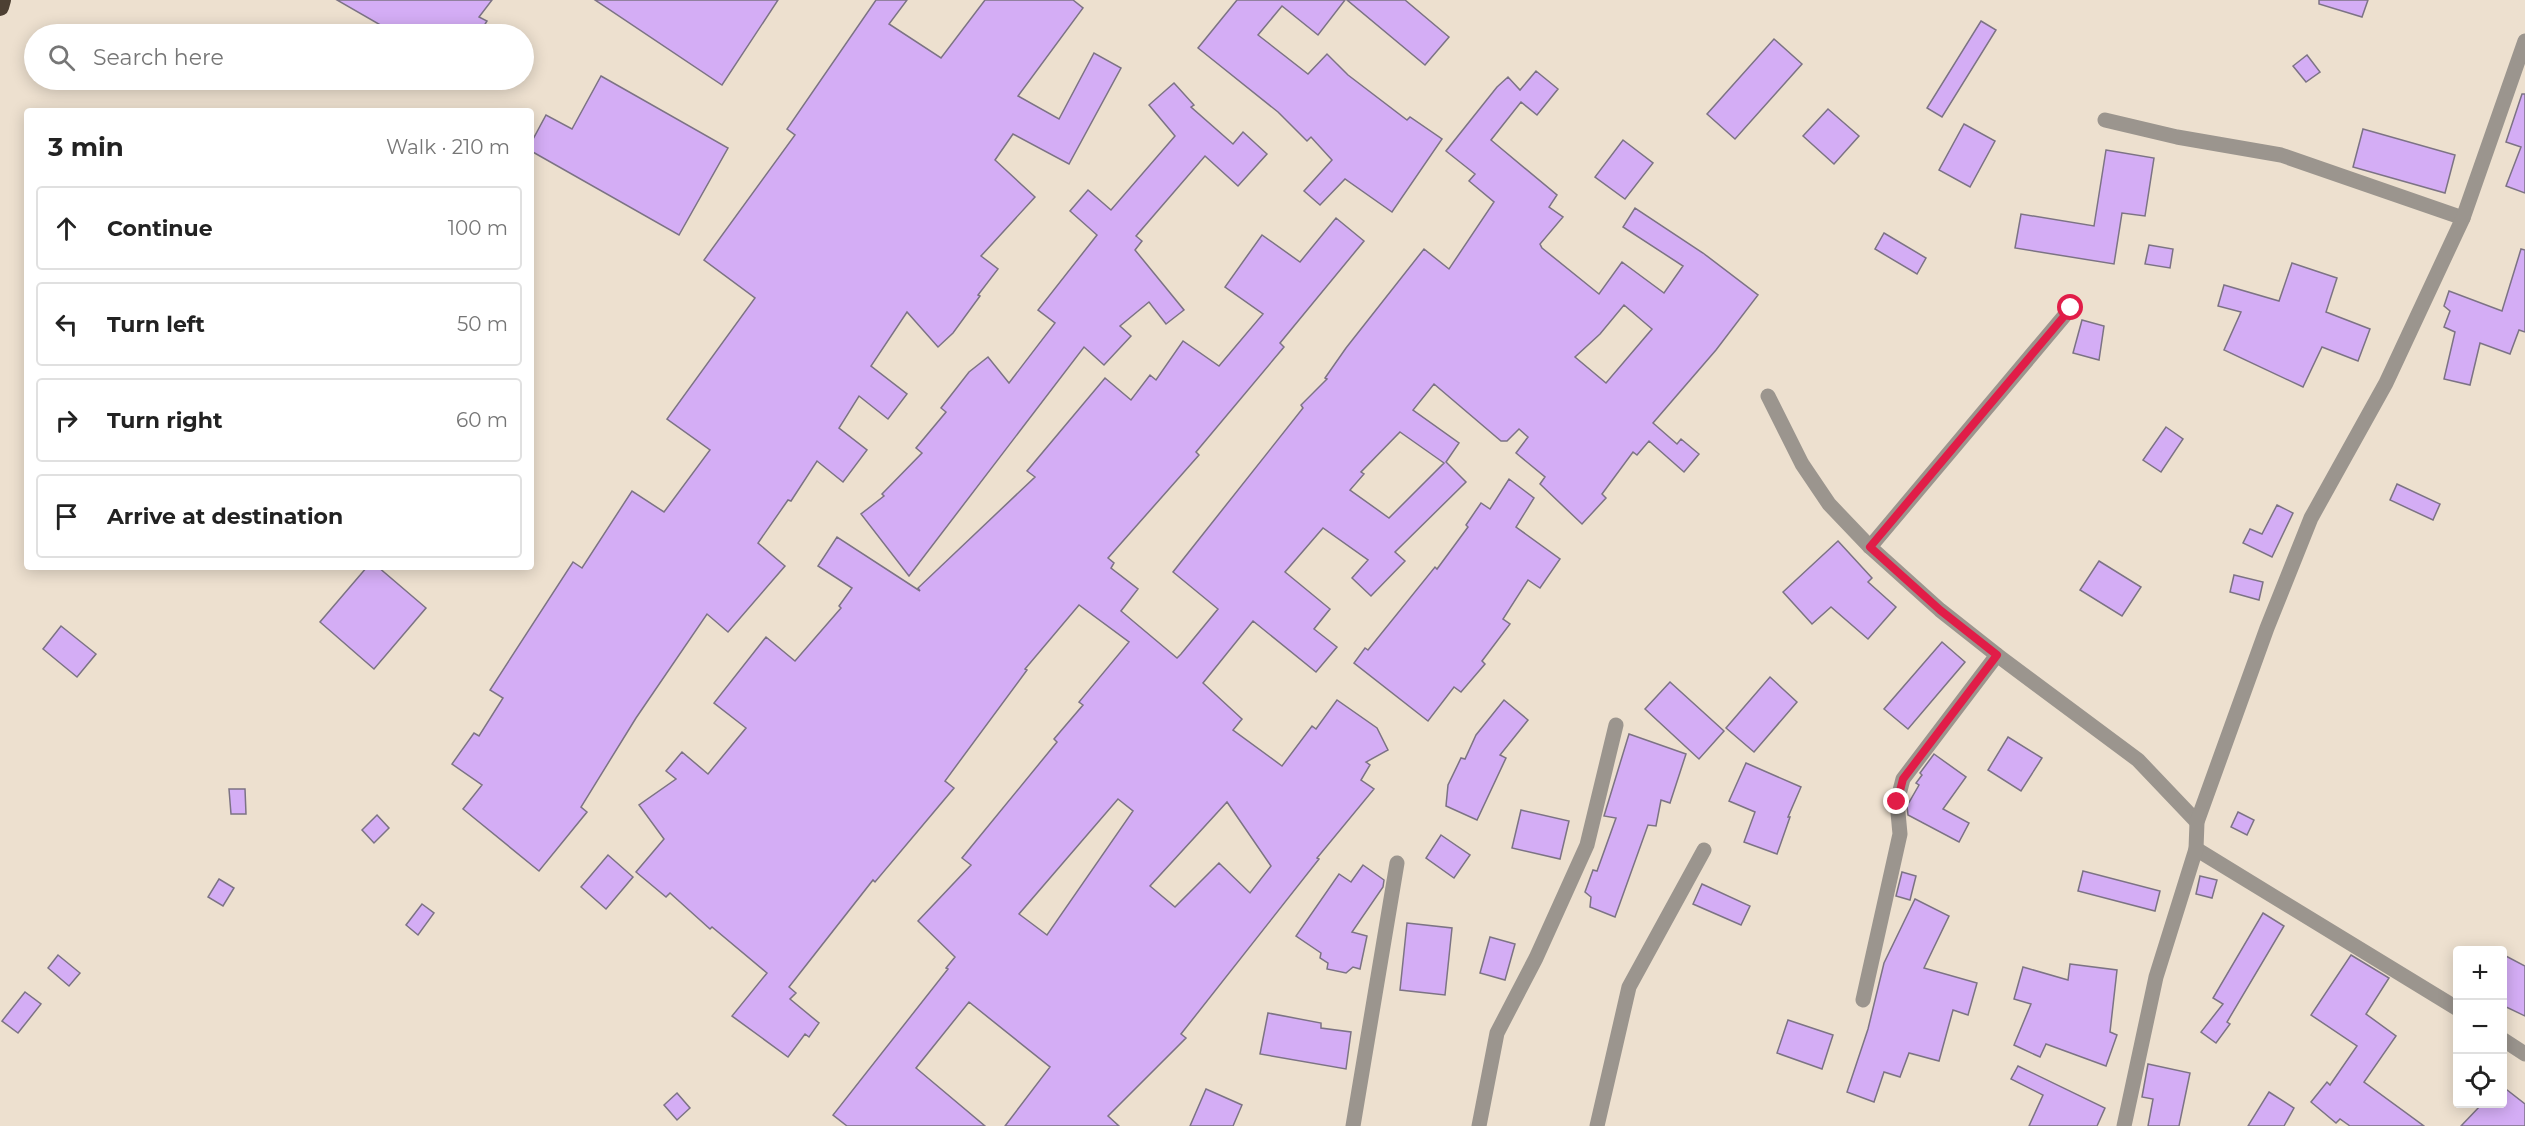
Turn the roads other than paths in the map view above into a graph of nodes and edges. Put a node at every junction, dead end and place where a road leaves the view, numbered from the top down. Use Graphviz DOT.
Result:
graph roads {
  1 [pos="2,0"];
  2 [pos="0,7"];
  3 [pos="2525,41"];
  4 [pos="2104,120"];
  5 [pos="2463,218"];
  6 [pos="2071,308"];
  7 [pos="1768,396"];
  8 [pos="1870,547"];
  9 [pos="1997,655"];
  10 [pos="1616,725"];
  11 [pos="2197,822"];
  12 [pos="2196,849"];
  13 [pos="1704,850"];
  14 [pos="1397,863"];
  15 [pos="1863,1000"];
  16 [pos="2453,1007"];
  17 [pos="2507,1042"];
  18 [pos="2525,1054"];
  19 [pos="1353,1126"];
  20 [pos="1479,1126"];
  21 [pos="1597,1126"];
  22 [pos="2124,1126"];
  1 -- 2 [label="highway"];
  3 -- 5 [label="street"];
  4 -- 5 [label="street"];
  5 -- 11 [label="street"];
  6 -- 8 [label="street"];
  7 -- 8 [label="street"];
  8 -- 9 [label="street"];
  9 -- 11 [label="street"];
  9 -- 15 [label="street"];
  10 -- 20 [label="street"];
  11 -- 12 [label="street"];
  12 -- 16 [label="street"];
  12 -- 22 [label="street"];
  13 -- 21 [label="street"];
  14 -- 19 [label="street"];
  17 -- 18 [label="street"];
}
